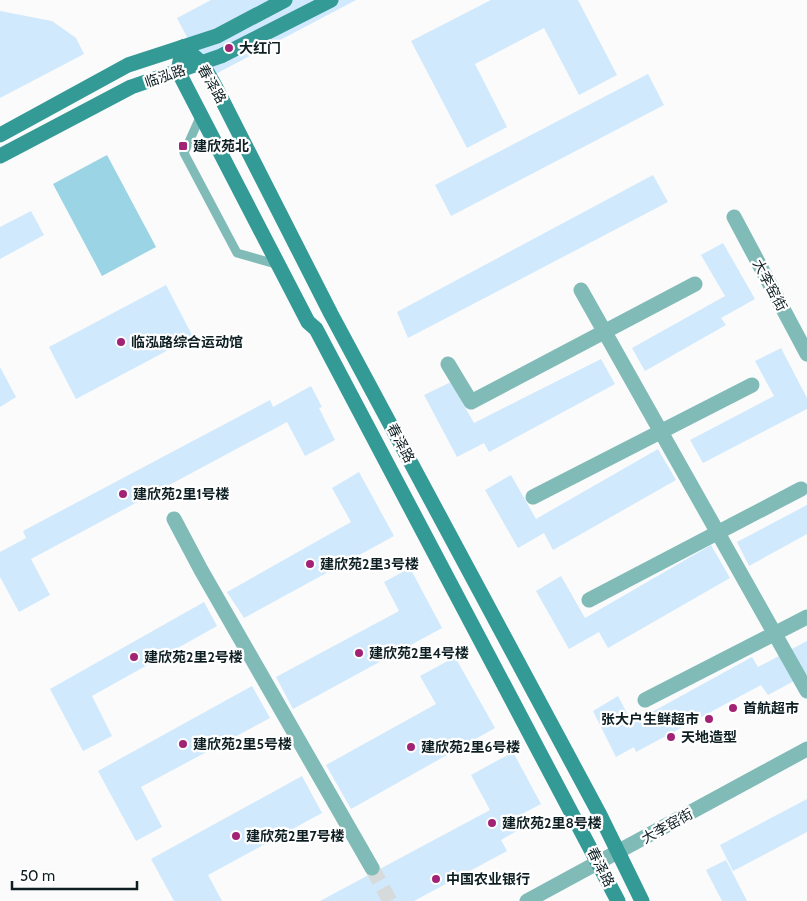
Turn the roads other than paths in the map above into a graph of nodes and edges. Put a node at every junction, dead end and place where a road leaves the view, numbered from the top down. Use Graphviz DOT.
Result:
graph roads {
  1 [pos="285,0"];
  2 [pos="332,0"];
  3 [pos="183,47"];
  4 [pos="202,63"];
  5 [pos="178,71"];
  6 [pos="202,115"];
  7 [pos="0,135"];
  8 [pos="0,156"];
  9 [pos="734,217"];
  10 [pos="279,265"];
  11 [pos="695,284"];
  12 [pos="581,290"];
  13 [pos="604,331"];
  14 [pos="807,354"];
  15 [pos="448,364"];
  16 [pos="752,385"];
  17 [pos="661,432"];
  18 [pos="801,489"];
  19 [pos="533,497"];
  20 [pos="174,518"];
  21 [pos="718,533"];
  22 [pos="589,600"];
  23 [pos="807,617"];
  24 [pos="775,634"];
  25 [pos="807,691"];
  26 [pos="645,700"];
  27 [pos="807,749"];
  28 [pos="617,854"];
  29 [pos="599,863"];
  30 [pos="372,868"];
  31 [pos="527,901"];
  32 [pos="618,901"];
  33 [pos="642,901"];
  1 -- 3 [label="street, 临泓路"];
  2 -- 4 [label="street, 临泓路"];
  3 -- 4 [label="street, 春泽路"];
  3 -- 5 [label="street, 春泽路"];
  3 -- 7 [label="street, 临泓路"];
  4 -- 5 [label="street, 临泓路"];
  4 -- 28 [label="street, 春泽路"];
  5 -- 6 [label="street, 春泽路"];
  5 -- 8 [label="street, 临泓路"];
  6 -- 10 [label="street, 春泽路"];
  6 -- 10 [label="lane"];
  9 -- 14 [label="street, 大李窑街"];
  10 -- 29 [label="street, 春泽路"];
  11 -- 13 [label="street"];
  12 -- 13 [label="street"];
  13 -- 15 [label="street"];
  13 -- 17 [label="street"];
  16 -- 17 [label="street"];
  17 -- 19 [label="street"];
  17 -- 21 [label="street"];
  18 -- 21 [label="street"];
  20 -- 30 [label="street"];
  21 -- 22 [label="street"];
  21 -- 24 [label="street"];
  23 -- 24 [label="street"];
  24 -- 25 [label="street"];
  24 -- 26 [label="street"];
  27 -- 28 [label="street, 大李窑街"];
  28 -- 29 [label="street, 大李窑街"];
  28 -- 33 [label="street, 春泽路"];
  29 -- 31 [label="street, 大李窑街"];
  29 -- 32 [label="street, 春泽路"];
}
